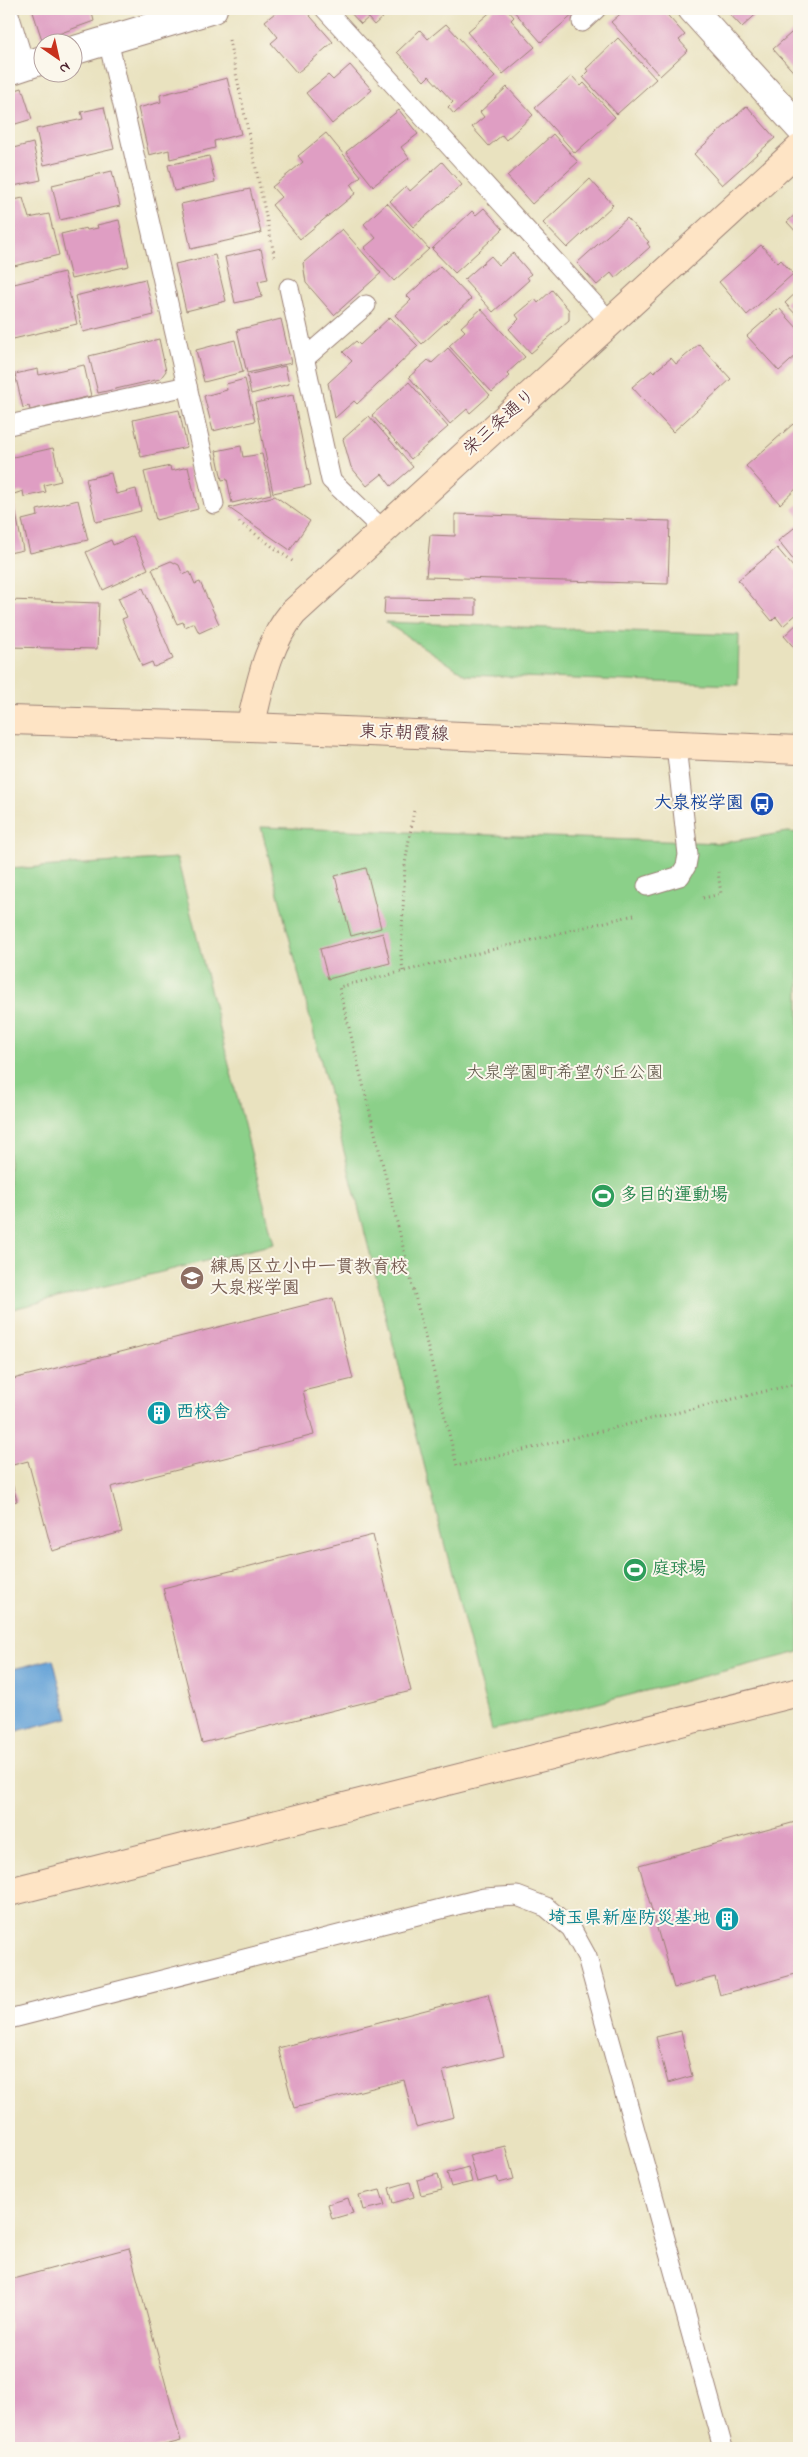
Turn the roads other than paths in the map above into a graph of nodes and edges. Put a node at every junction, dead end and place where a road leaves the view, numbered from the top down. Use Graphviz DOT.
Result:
graph roads {
  1 [pos="212,9"];
  2 [pos="325,9"];
  3 [pos="596,9"];
  4 [pos="692,9"];
  5 [pos="9,14"];
  6 [pos="582,22"];
  7 [pos="108,40"];
  8 [pos="82,48"];
  9 [pos="25,66"];
  10 [pos="799,127"];
  11 [pos="799,149"];
  12 [pos="290,288"];
  13 [pos="366,305"];
  14 [pos="610,322"];
  15 [pos="305,358"];
  16 [pos="187,386"];
  17 [pos="10,422"];
  18 [pos="214,504"];
  19 [pos="383,530"];
  20 [pos="9,720"];
  21 [pos="250,727"];
  22 [pos="676,745"];
  23 [pos="799,750"];
  24 [pos="647,886"];
  25 [pos="799,1692"];
  26 [pos="9,1892"];
  27 [pos="9,2019"];
  28 [pos="722,2448"];
  1 -- 7 [label="street"];
  2 -- 14 [label="lane"];
  3 -- 6 [label="lane"];
  4 -- 10 [label="street"];
  5 -- 9 [label="lane"];
  7 -- 8 [label="street"];
  7 -- 16 [label="lane"];
  11 -- 14 [label="street, 栄三条通り"];
  12 -- 15 [label="lane"];
  13 -- 15 [label="lane"];
  14 -- 19 [label="street, 栄三条通り"];
  15 -- 19 [label="lane"];
  16 -- 17 [label="lane"];
  16 -- 18 [label="lane"];
  19 -- 21 [label="street, 栄三条通り"];
  20 -- 21 [label="street, 東京朝霞線"];
  21 -- 22 [label="street, 東京朝霞線"];
  22 -- 23 [label="street, 東京朝霞線"];
  22 -- 24 [label="lane"];
  25 -- 26 [label="street"];
  27 -- 28 [label="lane"];
}
